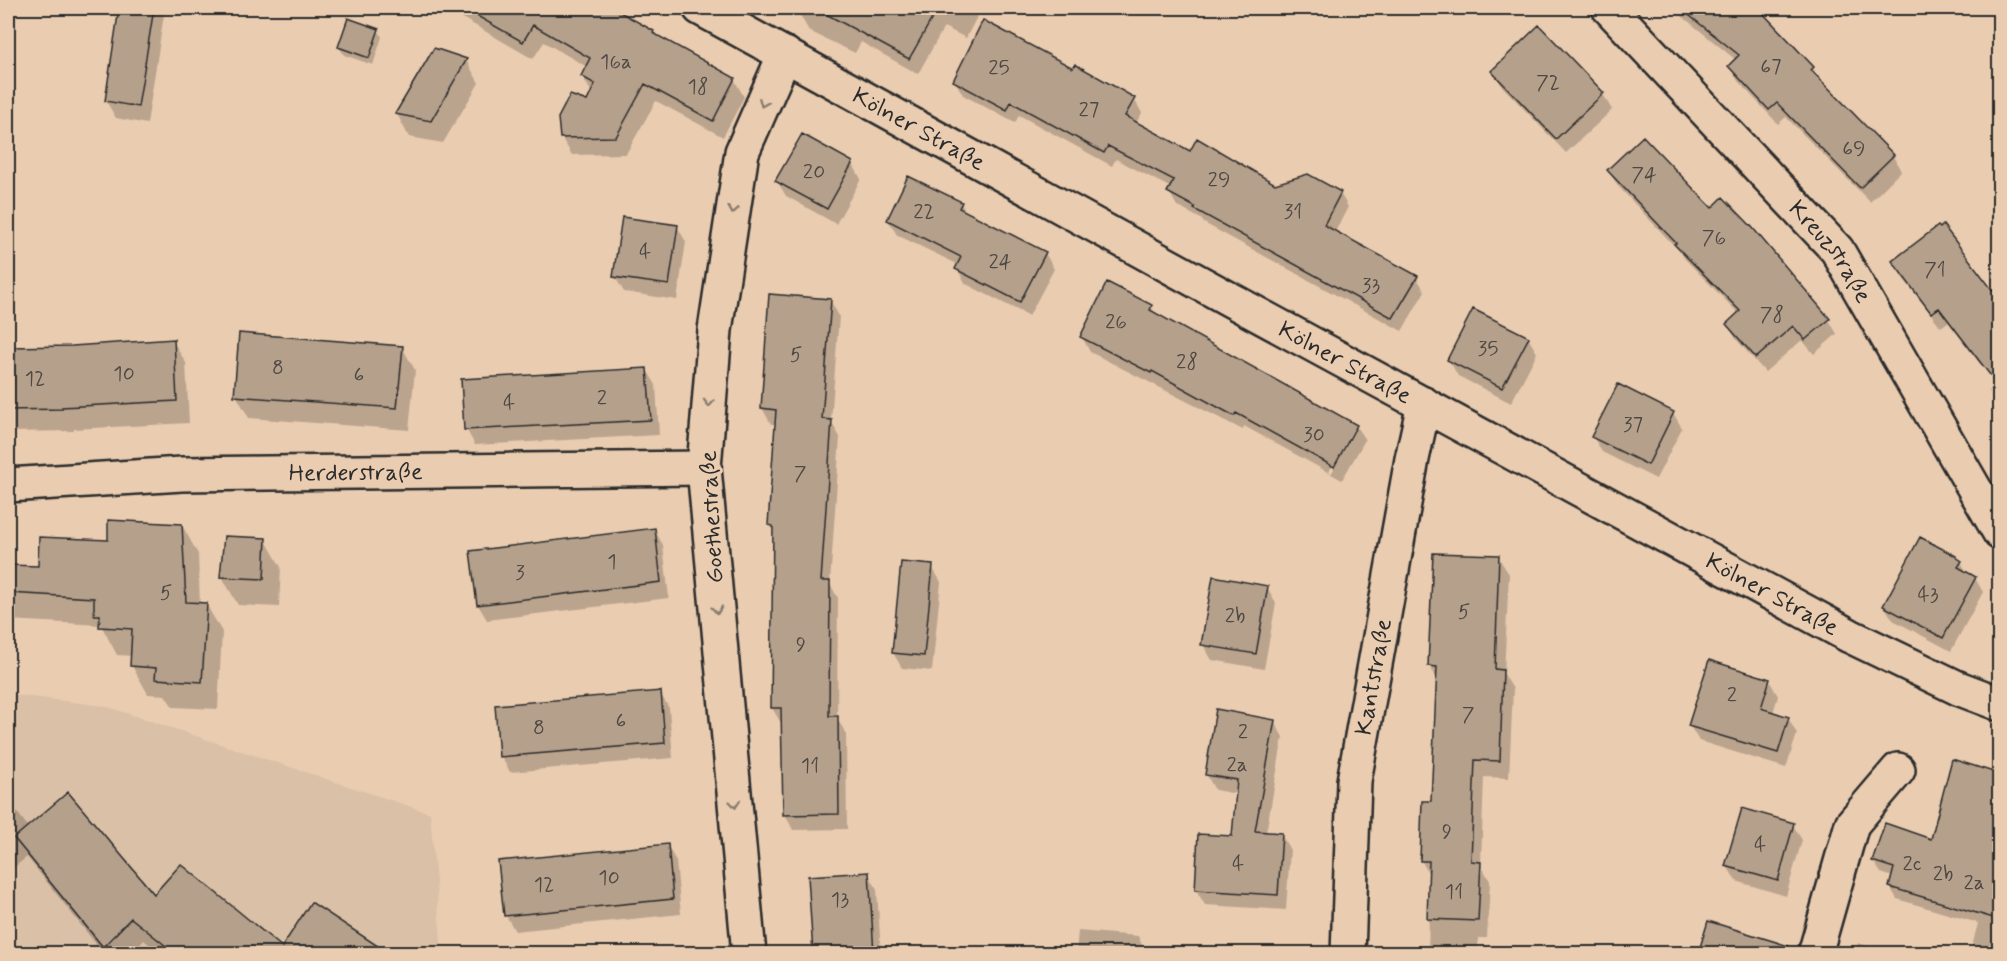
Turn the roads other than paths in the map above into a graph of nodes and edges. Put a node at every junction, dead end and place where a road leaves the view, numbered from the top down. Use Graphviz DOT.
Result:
graph roads {
  1 [pos="700,8"];
  2 [pos="1609,8"];
  3 [pos="784,54"];
  4 [pos="1424,404"];
  5 [pos="704,468"];
  6 [pos="8,485"];
  7 [pos="2000,533"];
  8 [pos="2000,704"];
  9 [pos="1898,770"];
  10 [pos="749,954"];
  11 [pos="1348,954"];
  12 [pos="1815,954"];
  1 -- 3 [label="street, Kölner Straße"];
  2 -- 7 [label="street, Kreuzstraße"];
  3 -- 4 [label="street, Kölner Straße"];
  3 -- 5 [label="street, Goethestraße, one-way"];
  4 -- 8 [label="street, Kölner Straße"];
  4 -- 11 [label="street, Kantstraße"];
  5 -- 6 [label="street, Herderstraße"];
  5 -- 10 [label="street, Goethestraße, one-way"];
  9 -- 12 [label="street"];
}
